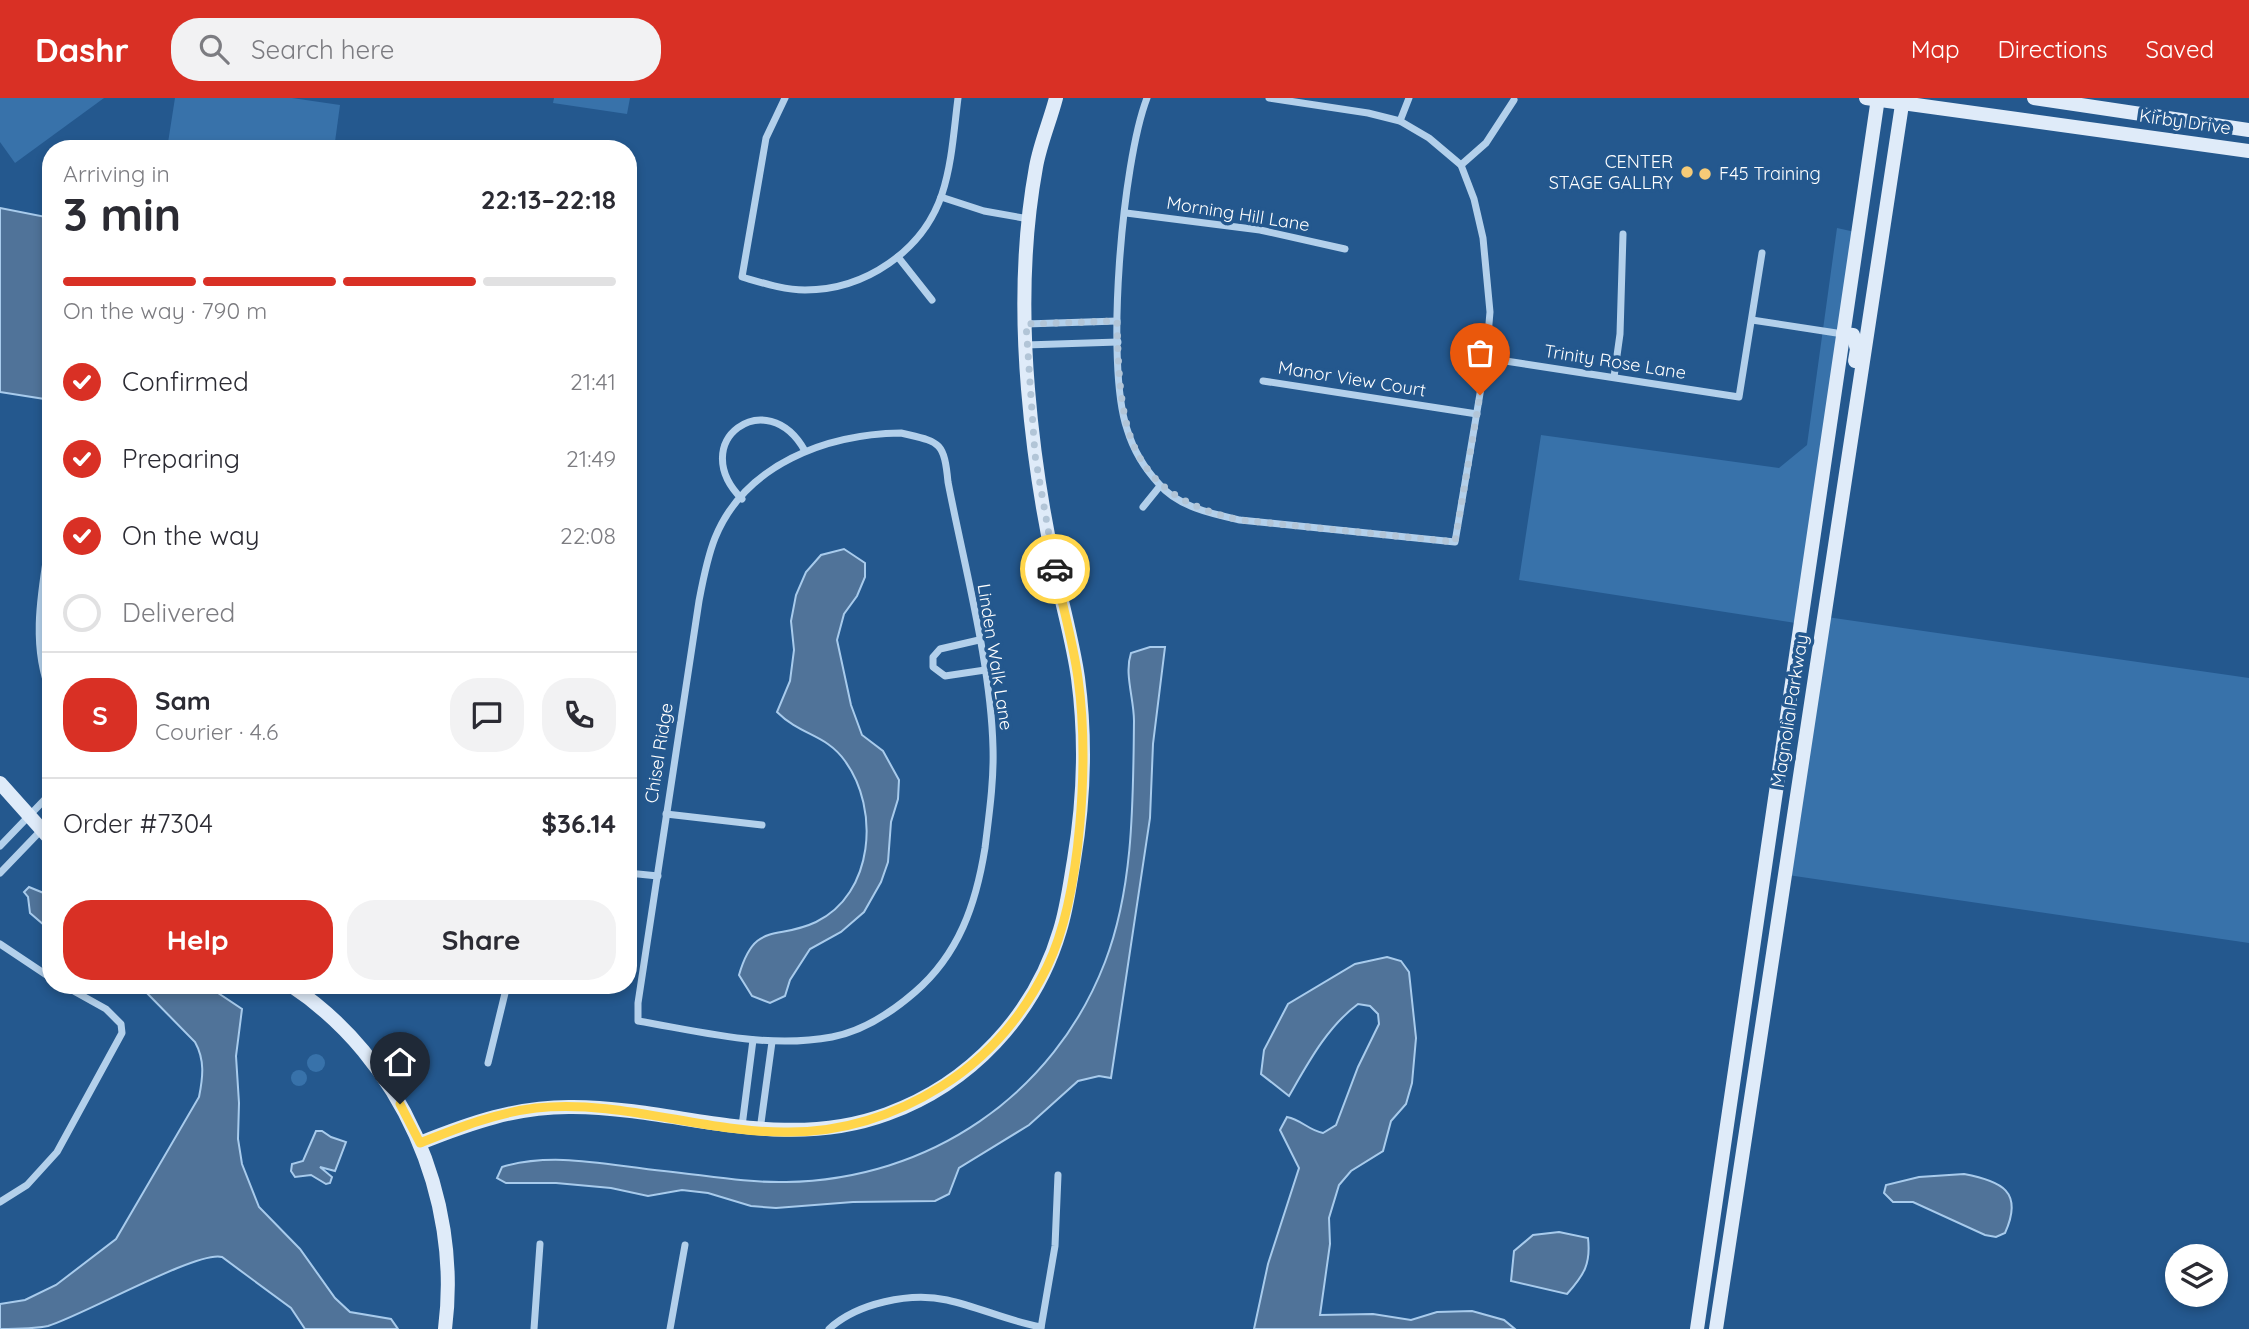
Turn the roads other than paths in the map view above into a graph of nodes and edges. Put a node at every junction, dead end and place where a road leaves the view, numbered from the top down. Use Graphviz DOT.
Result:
graph roads {
  1 [pos="785,98"];
  2 [pos="958,98"];
  3 [pos="1056,98"];
  4 [pos="1147,98"];
  5 [pos="1269,98"];
  6 [pos="1409,98"];
  7 [pos="2034,98"];
  8 [pos="1873,99"];
  9 [pos="1514,100"];
  10 [pos="1903,101"];
  11 [pos="1400,121"];
  12 [pos="2221,126"];
  13 [pos="2249,130"];
  14 [pos="2218,147"];
  15 [pos="2249,151"];
  16 [pos="1461,165"];
  17 [pos="941,197"];
  18 [pos="1126,214"];
  19 [pos="1030,219"];
  20 [pos="1623,234"];
  21 [pos="1345,249"];
  22 [pos="1762,253"];
  23 [pos="898,257"];
  24 [pos="932,300"];
  25 [pos="1752,320"];
  26 [pos="1117,321"];
  27 [pos="1026,324"];
  28 [pos="1843,334"];
  29 [pos="1118,342"];
  30 [pos="1026,345"];
  31 [pos="1486,358"];
  32 [pos="1614,377"];
  33 [pos="1263,381"];
  34 [pos="1477,414"];
  35 [pos="933,441"];
  36 [pos="805,451"];
  37 [pos="1846,465"];
  38 [pos="1160,486"];
  39 [pos="741,499"];
  40 [pos="1143,507"];
  41 [pos="42,600"];
  42 [pos="979,640"];
  43 [pos="42,666"];
  44 [pos="985,670"];
  45 [pos="0,783"];
  46 [pos="42,802"];
  47 [pos="666,814"];
  48 [pos="28,817"];
  49 [pos="762,825"];
  50 [pos="42,826"];
  51 [pos="42,835"];
  52 [pos="0,846"];
  53 [pos="0,873"];
  54 [pos="637,874"];
  55 [pos="658,876"];
  56 [pos="1765,879"];
  57 [pos="0,944"];
  58 [pos="42,972"];
  59 [pos="1767,990"];
  60 [pos="79,994"];
  61 [pos="302,994"];
  62 [pos="505,994"];
  63 [pos="638,1021"];
  64 [pos="752,1040"];
  65 [pos="772,1042"];
  66 [pos="488,1063"];
  67 [pos="742,1129"];
  68 [pos="760,1131"];
  69 [pos="420,1143"];
  70 [pos="1058,1175"];
  71 [pos="0,1202"];
  72 [pos="540,1244"];
  73 [pos="685,1245"];
  74 [pos="1041,1328"];
  75 [pos="445,1329"];
  76 [pos="534,1329"];
  77 [pos="670,1329"];
  78 [pos="829,1329"];
  79 [pos="1697,1329"];
  80 [pos="1716,1329"];
  1 -- 23 [label="street"];
  2 -- 17 [label="street"];
  3 -- 19 [label="main road"];
  4 -- 18 [label="street"];
  5 -- 11 [label="street"];
  6 -- 11 [label="street"];
  7 -- 12 [label="main road, Kirby Drive"];
  8 -- 10 [label="main road, Kirby Drive"];
  8 -- 28 [label="main road, Magnolia Parkway"];
  9 -- 16 [label="street"];
  10 -- 14 [label="main road, Kirby Drive"];
  10 -- 37 [label="main road, Magnolia Parkway"];
  11 -- 16 [label="street"];
  12 -- 13 [label="main road, Kirby Drive"];
  12 -- 14 [label="main road"];
  14 -- 15 [label="main road, Kirby Drive"];
  16 -- 31 [label="street"];
  17 -- 19 [label="street"];
  17 -- 23 [label="street"];
  18 -- 21 [label="street, Morning Hill Lane"];
  18 -- 26 [label="street"];
  19 -- 27 [label="main road"];
  20 -- 32 [label="street"];
  22 -- 25 [label="street"];
  23 -- 24 [label="street"];
  25 -- 28 [label="street"];
  25 -- 32 [label="street, Trinity Rose Lane"];
  26 -- 27 [label="street"];
  26 -- 29 [label="street"];
  27 -- 30 [label="main road"];
  28 -- 37 [label="main road"];
  28 -- 56 [label="main road, Magnolia Parkway"];
  29 -- 30 [label="street"];
  29 -- 38 [label="street"];
  30 -- 68 [label="main road"];
  31 -- 32 [label="street, Trinity Rose Lane"];
  31 -- 34 [label="street"];
  33 -- 34 [label="street, Manor View Court"];
  34 -- 38 [label="street"];
  35 -- 36 [label="street, Chisel Ridge"];
  35 -- 42 [label="street, Linden Walk Lane"];
  36 -- 39 [label="street, Chisel Ridge"];
  36 -- 39 [label="street"];
  37 -- 59 [label="main road, Magnolia Parkway"];
  38 -- 40 [label="street"];
  39 -- 47 [label="street, Chisel Ridge"];
  41 -- 43 [label="street"];
  42 -- 44 [label="street, Linden Walk Lane"];
  42 -- 44 [label="street"];
  44 -- 65 [label="street, Linden Walk Lane"];
  45 -- 48 [label="main road"];
  46 -- 48 [label="street"];
  47 -- 49 [label="street"];
  47 -- 55 [label="street, Chisel Ridge"];
  48 -- 50 [label="main road"];
  48 -- 52 [label="street"];
  51 -- 53 [label="street"];
  54 -- 55 [label="street"];
  55 -- 63 [label="street, Chisel Ridge"];
  56 -- 59 [label="main road"];
  56 -- 79 [label="main road, Magnolia Parkway"];
  57 -- 58 [label="street"];
  59 -- 80 [label="main road, Magnolia Parkway"];
  60 -- 71 [label="street"];
  61 -- 69 [label="main road"];
  62 -- 66 [label="street"];
  63 -- 64 [label="street, Linden Walk Lane"];
  64 -- 65 [label="street, Linden Walk Lane"];
  64 -- 67 [label="street"];
  65 -- 68 [label="street"];
  67 -- 68 [label="main road"];
  67 -- 69 [label="main road"];
  69 -- 75 [label="main road"];
  70 -- 74 [label="street"];
  72 -- 76 [label="street"];
  73 -- 77 [label="street"];
  74 -- 78 [label="street"];
}
